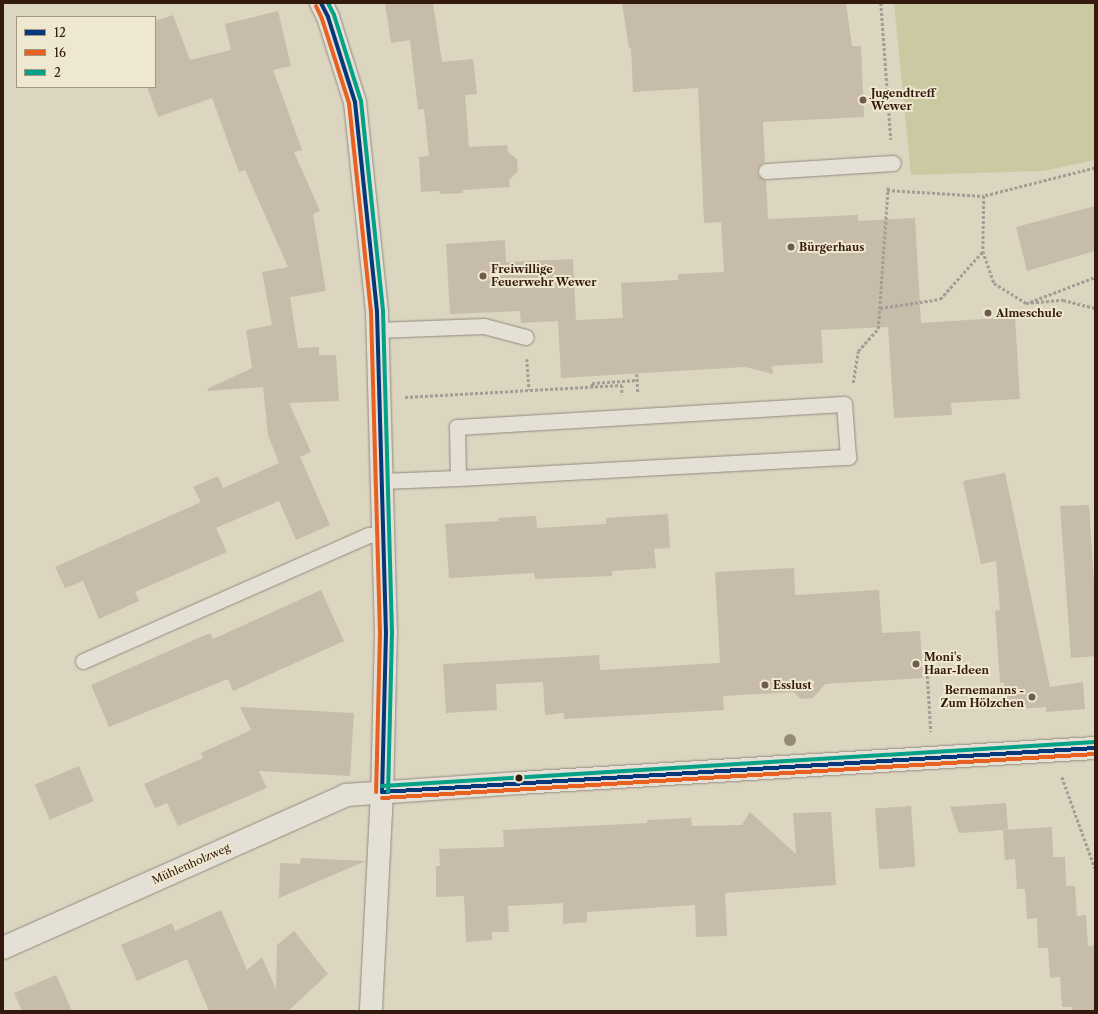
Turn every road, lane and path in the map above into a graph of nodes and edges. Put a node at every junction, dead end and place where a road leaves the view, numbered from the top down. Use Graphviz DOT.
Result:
graph roads {
  1 [pos="322,3"];
  2 [pos="881,3"];
  3 [pos="893,163"];
  4 [pos="1095,168"];
  5 [pos="766,171"];
  6 [pos="887,190"];
  7 [pos="984,196"];
  8 [pos="982,251"];
  9 [pos="1095,277"];
  10 [pos="1026,304"];
  11 [pos="880,308"];
  12 [pos="1095,308"];
  13 [pos="377,330"];
  14 [pos="526,337"];
  15 [pos="637,374"];
  16 [pos="638,380"];
  17 [pos="592,387"];
  18 [pos="529,390"];
  19 [pos="638,391"];
  20 [pos="404,397"];
  21 [pos="623,399"];
  22 [pos="844,404"];
  23 [pos="458,478"];
  24 [pos="382,480"];
  25 [pos="382,535"];
  26 [pos="83,661"];
  27 [pos="927,666"];
  28 [pos="1095,748"];
  29 [pos="1053,750"];
  30 [pos="933,759"];
  31 [pos="382,792"];
  32 [pos="1095,868"];
  33 [pos="3,948"];
  34 [pos="370,1011"];
  1 -- 13 [label="street"];
  2 -- 3 [label="path"];
  3 -- 5 [label="lane"];
  3 -- 6 [label="path"];
  4 -- 7 [label="path"];
  6 -- 7 [label="path"];
  6 -- 11 [label="path"];
  7 -- 8 [label="path"];
  8 -- 10 [label="path"];
  8 -- 11 [label="path"];
  9 -- 10 [label="path"];
  10 -- 12 [label="path"];
  11 -- 22 [label="path"];
  13 -- 14 [label="lane"];
  13 -- 24 [label="street"];
  14 -- 18 [label="path"];
  15 -- 16 [label="path"];
  16 -- 17 [label="path"];
  16 -- 19 [label="path"];
  17 -- 18 [label="path"];
  17 -- 21 [label="path"];
  18 -- 20 [label="path"];
  22 -- 23 [label="lane"];
  22 -- 23 [label="lane"];
  23 -- 24 [label="lane"];
  24 -- 25 [label="street"];
  25 -- 26 [label="lane"];
  25 -- 31 [label="street"];
  27 -- 30 [label="path"];
  28 -- 29 [label="street, Mühlenholzweg"];
  29 -- 30 [label="street, Mühlenholzweg"];
  29 -- 32 [label="path"];
  30 -- 31 [label="street, Mühlenholzweg"];
  31 -- 33 [label="street, Mühlenholzweg"];
  31 -- 34 [label="street"];
}
